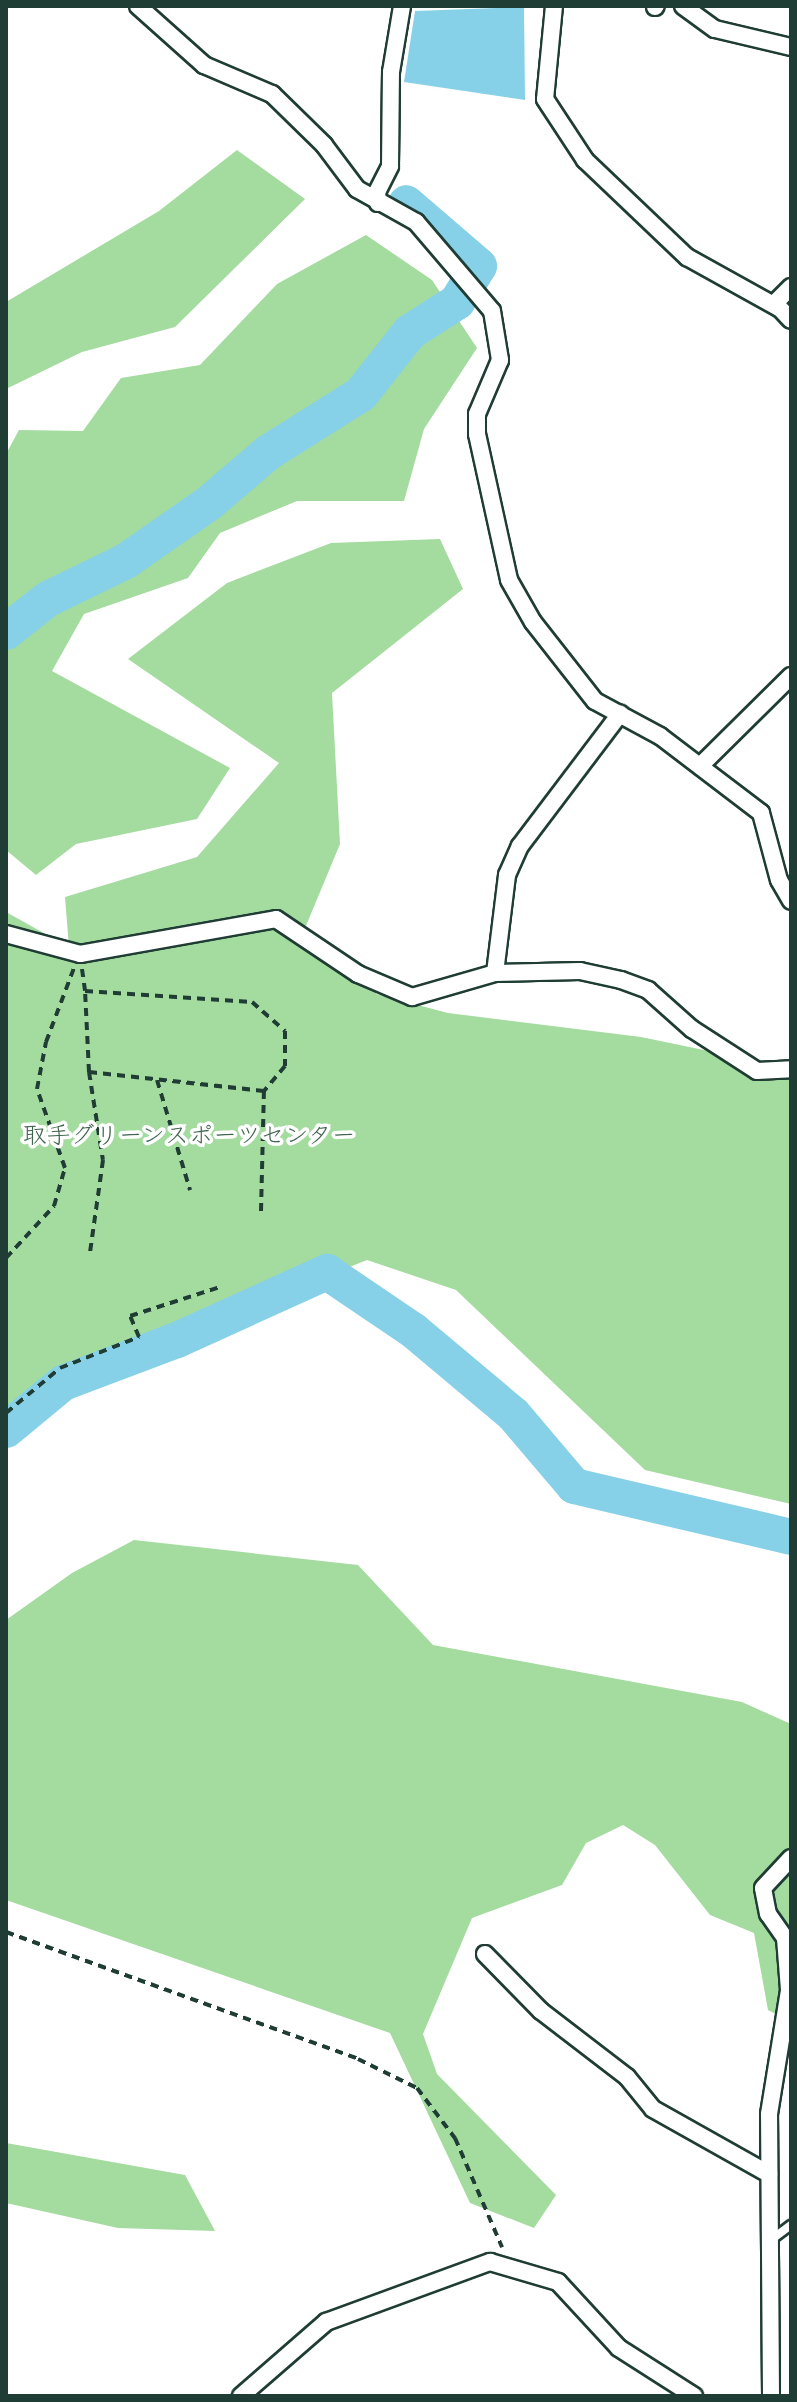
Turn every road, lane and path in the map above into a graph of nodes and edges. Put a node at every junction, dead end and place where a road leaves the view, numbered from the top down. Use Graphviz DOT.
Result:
graph roads {
  1 [pos="138,6"];
  2 [pos="402,6"];
  3 [pos="554,6"];
  4 [pos="683,6"];
  5 [pos="791,47"];
  6 [pos="378,203"];
  7 [pos="791,287"];
  8 [pos="785,314"];
  9 [pos="791,676"];
  10 [pos="620,714"];
  11 [pos="700,766"];
  12 [pos="791,901"];
  13 [pos="6,934"];
  14 [pos="80,954"];
  15 [pos="495,973"];
  16 [pos="85,991"];
  17 [pos="791,1069"];
  18 [pos="89,1072"];
  19 [pos="157,1080"];
  20 [pos="264,1091"];
  21 [pos="190,1190"];
  22 [pos="261,1211"];
  23 [pos="90,1253"];
  24 [pos="6,1258"];
  25 [pos="220,1287"];
  26 [pos="6,1413"];
  27 [pos="791,1858"];
  28 [pos="6,1932"];
  29 [pos="485,1954"];
  30 [pos="769,2174"];
  31 [pos="791,2225"];
  32 [pos="770,2240"];
  33 [pos="511,2269"];
  34 [pos="241,2396"];
  35 [pos="694,2396"];
  36 [pos="772,2396"];
  1 -- 6 [label="street"];
  2 -- 6 [label="street"];
  3 -- 8 [label="street"];
  4 -- 5 [label="street"];
  6 -- 10 [label="street"];
  7 -- 8 [label="street"];
  9 -- 11 [label="street"];
  10 -- 11 [label="street"];
  10 -- 15 [label="street"];
  11 -- 12 [label="street"];
  13 -- 14 [label="street"];
  14 -- 15 [label="street"];
  14 -- 16 [label="path"];
  14 -- 24 [label="path"];
  15 -- 17 [label="street"];
  16 -- 18 [label="path"];
  16 -- 20 [label="path"];
  18 -- 19 [label="path"];
  18 -- 23 [label="path"];
  19 -- 20 [label="path"];
  19 -- 21 [label="path"];
  20 -- 22 [label="path"];
  25 -- 26 [label="path"];
  27 -- 30 [label="street"];
  28 -- 33 [label="path"];
  29 -- 30 [label="street"];
  30 -- 32 [label="street"];
  31 -- 32 [label="lane"];
  32 -- 36 [label="street"];
  33 -- 34 [label="street"];
  33 -- 35 [label="street"];
}
